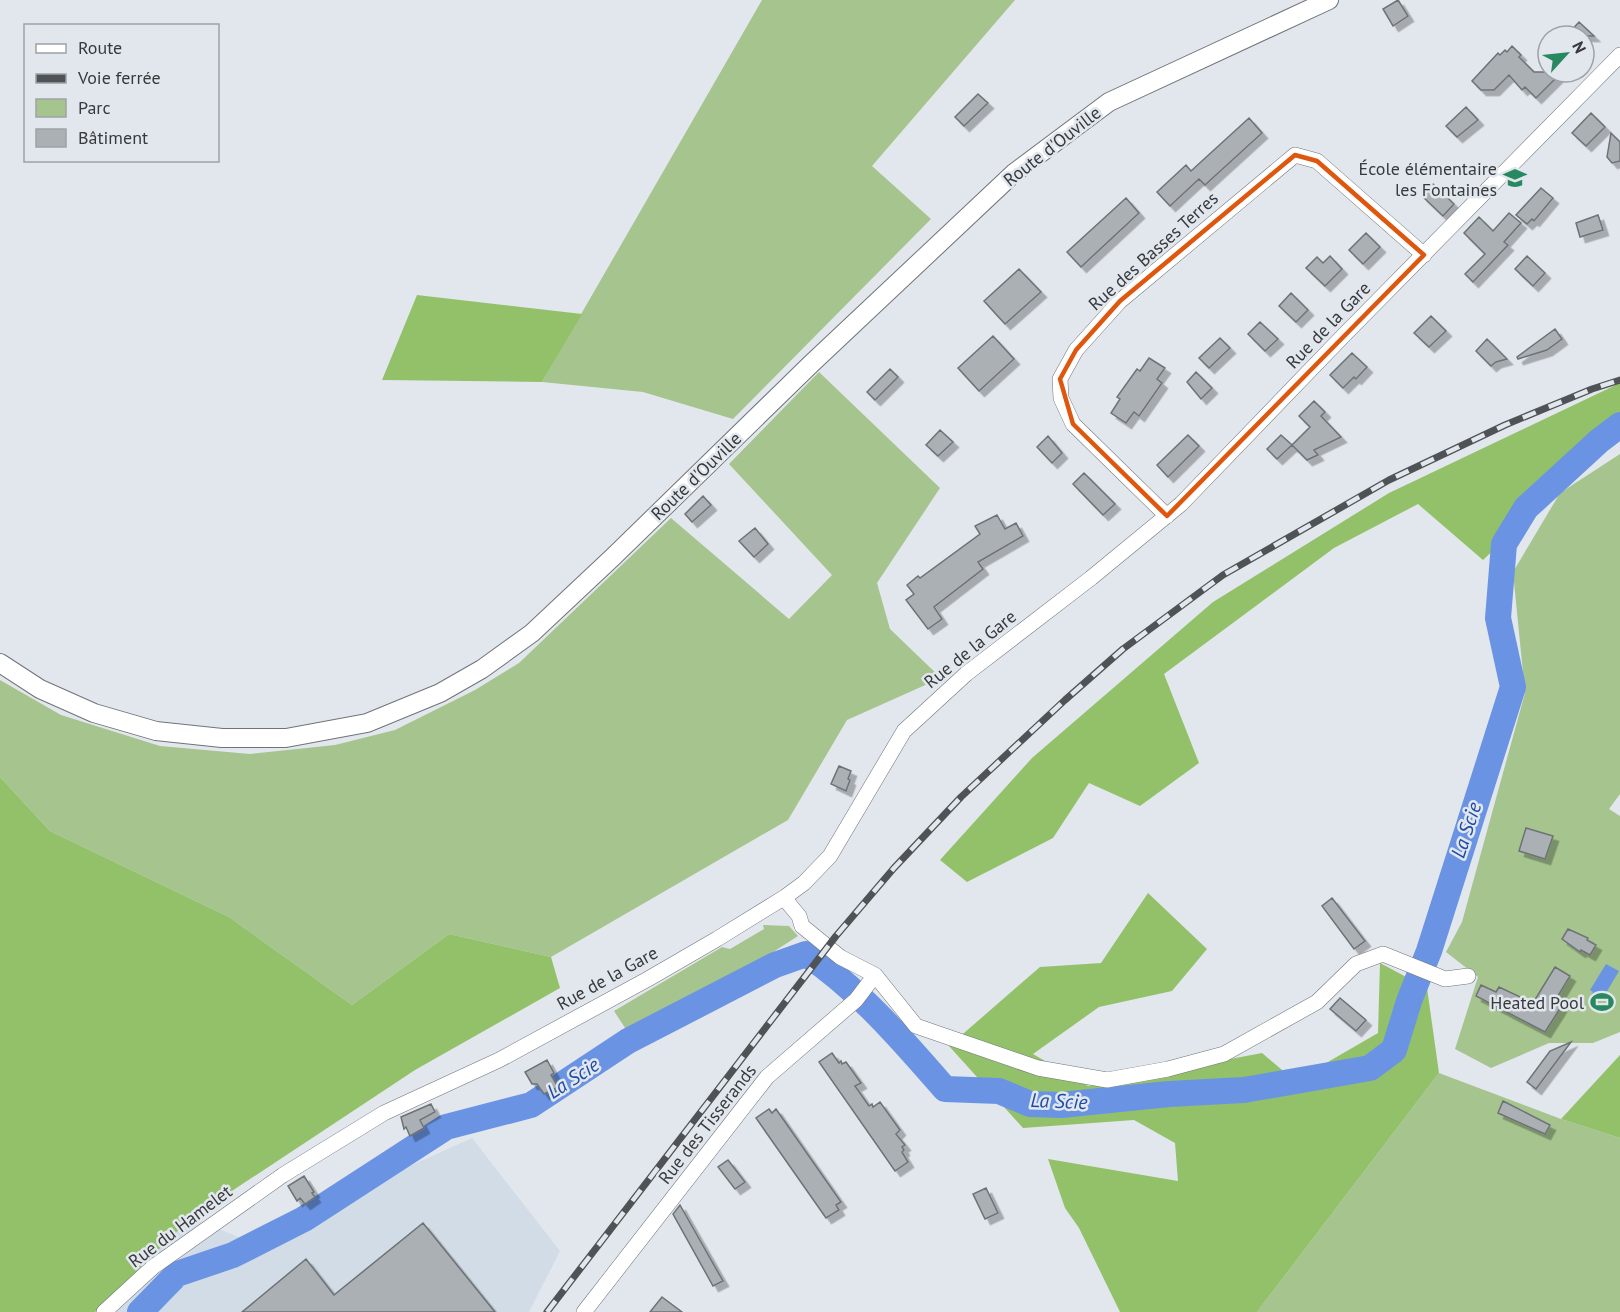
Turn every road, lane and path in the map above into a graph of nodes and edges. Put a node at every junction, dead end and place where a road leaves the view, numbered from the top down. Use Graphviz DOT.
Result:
graph roads {
  1 [pos="1329,0"];
  2 [pos="1620,56"];
  3 [pos="1424,255"];
  4 [pos="1167,516"];
  5 [pos="0,663"];
  6 [pos="785,897"];
  7 [pos="1468,976"];
  8 [pos="873,979"];
  9 [pos="283,1175"];
  10 [pos="104,1312"];
  11 [pos="584,1312"];
  1 -- 5 [label="main road, Route d'Ouville"];
  2 -- 3 [label="street, Rue de la Gare"];
  3 -- 4 [label="street, Rue de la Gare"];
  3 -- 4 [label="street, Rue des Basses Terres"];
  4 -- 6 [label="street, Rue de la Gare"];
  6 -- 8 [label="street"];
  6 -- 9 [label="street, Rue de la Gare"];
  7 -- 8 [label="street"];
  8 -- 11 [label="street, Rue des Tisserands"];
  9 -- 10 [label="street, Rue du Hamelet"];
}
